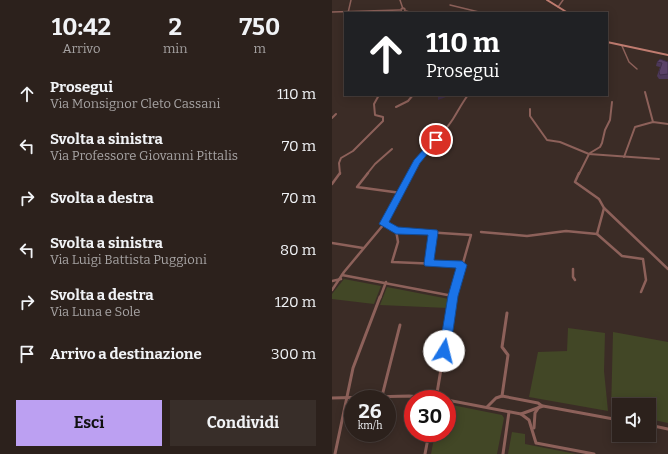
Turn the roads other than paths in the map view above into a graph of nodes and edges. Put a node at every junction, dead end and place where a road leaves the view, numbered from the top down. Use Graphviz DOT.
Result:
graph roads {
  1 [pos="351,0"];
  2 [pos="400,0"];
  3 [pos="547,0"];
  4 [pos="563,0"];
  5 [pos="450,5"];
  6 [pos="558,7"];
  7 [pos="403,9"];
  8 [pos="400,10"];
  9 [pos="406,11"];
  10 [pos="332,12"];
  11 [pos="348,12"];
  12 [pos="365,12"];
  13 [pos="410,12"];
  14 [pos="479,12"];
  15 [pos="566,12"];
  16 [pos="344,13"];
  17 [pos="608,42"];
  18 [pos="622,46"];
  19 [pos="668,55"];
  20 [pos="637,69"];
  21 [pos="645,92"];
  22 [pos="378,96"];
  23 [pos="412,96"];
  24 [pos="467,96"];
  25 [pos="612,102"];
  26 [pos="396,107"];
  27 [pos="530,109"];
  28 [pos="336,114"];
  29 [pos="332,118"];
  30 [pos="653,122"];
  31 [pos="668,124"];
  32 [pos="392,150"];
  33 [pos="590,153"];
  34 [pos="624,157"];
  35 [pos="659,159"];
  36 [pos="332,184"];
  37 [pos="401,193"];
  38 [pos="604,208"];
  39 [pos="384,224"];
  40 [pos="396,230"];
  41 [pos="433,232"];
  42 [pos="481,232"];
  43 [pos="597,234"];
  44 [pos="332,243"];
  45 [pos="363,248"];
  46 [pos="428,264"];
  47 [pos="462,265"];
  48 [pos="668,268"];
  49 [pos="573,269"];
  50 [pos="342,277"];
  51 [pos="574,280"];
  52 [pos="332,281"];
  53 [pos="386,282"];
  54 [pos="332,290"];
  55 [pos="641,292"];
  56 [pos="453,296"];
  57 [pos="507,313"];
  58 [pos="400,325"];
  59 [pos="348,390"];
  60 [pos="384,390"];
  61 [pos="438,390"];
  62 [pos="502,396"];
  63 [pos="332,398"];
  64 [pos="344,398"];
  65 [pos="456,402"];
  66 [pos="541,406"];
  67 [pos="486,407"];
  68 [pos="344,408"];
  69 [pos="509,412"];
  70 [pos="521,414"];
  71 [pos="612,419"];
  72 [pos="656,426"];
  73 [pos="668,429"];
  74 [pos="534,431"];
  75 [pos="427,442"];
  76 [pos="335,454"];
  77 [pos="425,454"];
  78 [pos="503,454"];
  79 [pos="594,454"];
  1 -- 11 [label="street"];
  2 -- 7 [label="street"];
  3 -- 6 [label="main road"];
  4 -- 6 [label="street"];
  5 -- 14 [label="street"];
  6 -- 15 [label="main road"];
  7 -- 8 [label="street"];
  7 -- 9 [label="street"];
  8 -- 9 [label="street"];
  8 -- 12 [label="street"];
  9 -- 13 [label="street"];
  10 -- 16 [label="street"];
  17 -- 18 [label="main road"];
  18 -- 19 [label="main road"];
  18 -- 20 [label="street"];
  21 -- 30 [label="street"];
  22 -- 36 [label="street"];
  23 -- 26 [label="street"];
  24 -- 37 [label="street"];
  25 -- 33 [label="street"];
  27 -- 33 [label="street"];
  28 -- 29 [label="street"];
  30 -- 31 [label="street"];
  30 -- 34 [label="street"];
  32 -- 37 [label="street"];
  33 -- 34 [label="street"];
  33 -- 38 [label="street"];
  34 -- 35 [label="street"];
  37 -- 39 [label="street"];
  38 -- 43 [label="street"];
  38 -- 48 [label="street"];
  39 -- 40 [label="street"];
  39 -- 45 [label="street"];
  40 -- 41 [label="street"];
  40 -- 46 [label="street"];
  41 -- 46 [label="street"];
  41 -- 47 [label="street"];
  42 -- 43 [label="street"];
  43 -- 55 [label="street"];
  44 -- 45 [label="street"];
  45 -- 50 [label="street"];
  46 -- 47 [label="street"];
  47 -- 56 [label="street"];
  49 -- 51 [label="street"];
  50 -- 52 [label="street"];
  50 -- 53 [label="street"];
  50 -- 54 [label="street"];
  53 -- 56 [label="street"];
  53 -- 59 [label="street"];
  56 -- 61 [label="street"];
  57 -- 62 [label="street"];
  58 -- 60 [label="street"];
  62 -- 66 [label="street"];
  62 -- 67 [label="street"];
  63 -- 64 [label="street"];
  65 -- 67 [label="street"];
  66 -- 70 [label="street"];
  66 -- 71 [label="street"];
  66 -- 74 [label="street"];
  67 -- 69 [label="street"];
  68 -- 76 [label="street"];
  69 -- 70 [label="street"];
  69 -- 78 [label="street"];
  70 -- 74 [label="street"];
  72 -- 73 [label="street"];
  74 -- 79 [label="street"];
  75 -- 77 [label="street"];
}
